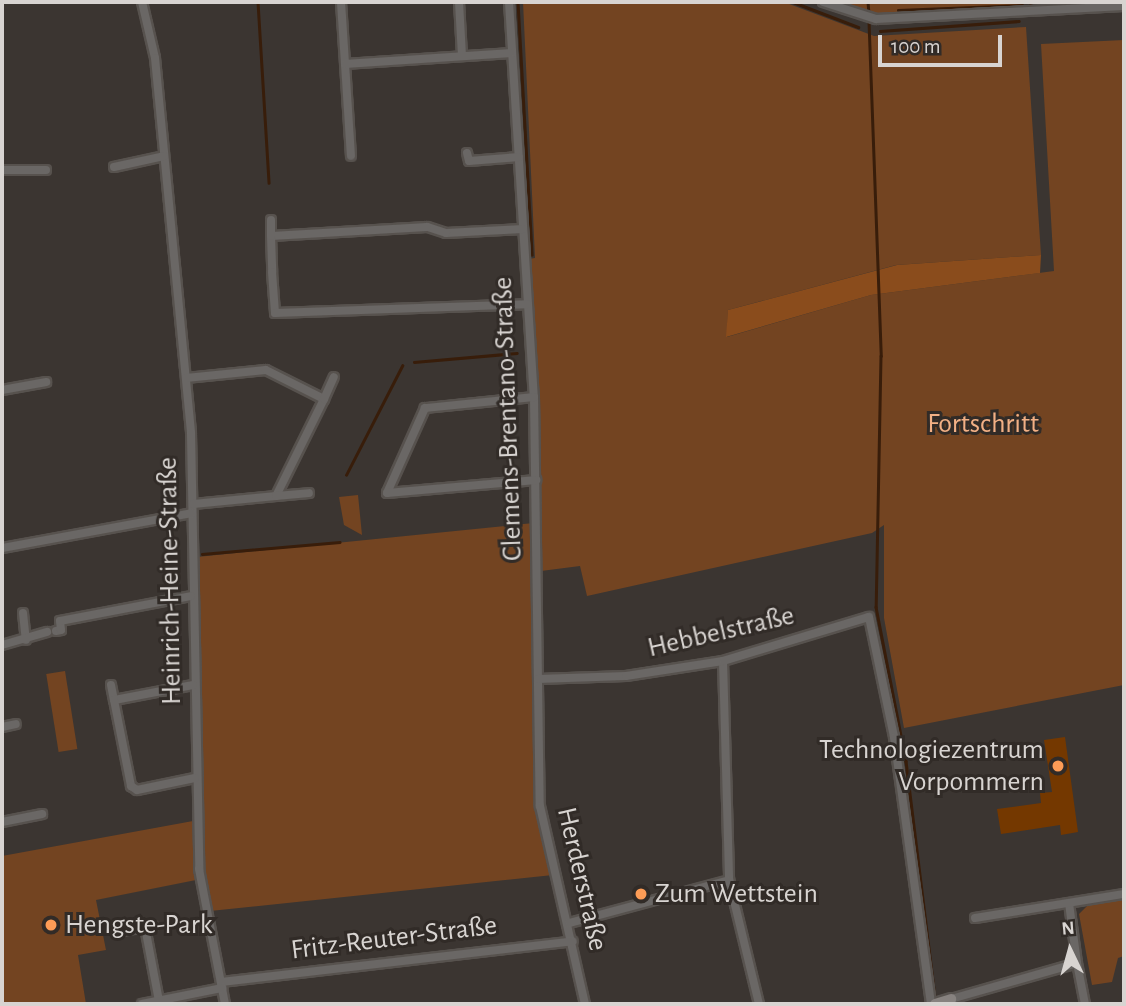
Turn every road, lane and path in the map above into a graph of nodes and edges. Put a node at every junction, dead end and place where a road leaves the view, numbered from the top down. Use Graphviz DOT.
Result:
graph roads {
  1 [pos="142,2"];
  2 [pos="341,2"];
  3 [pos="459,2"];
  4 [pos="509,2"];
  5 [pos="823,2"];
  6 [pos="1124,6"];
  7 [pos="512,53"];
  8 [pos="462,56"];
  9 [pos="345,64"];
  10 [pos="467,153"];
  11 [pos="164,156"];
  12 [pos="351,156"];
  13 [pos="519,157"];
  14 [pos="114,167"];
  15 [pos="2,170"];
  16 [pos="46,170"];
  17 [pos="271,220"];
  18 [pos="523,229"];
  19 [pos="271,236"];
  20 [pos="527,304"];
  21 [pos="334,377"];
  22 [pos="186,378"];
  23 [pos="46,382"];
  24 [pos="2,390"];
  25 [pos="534,397"];
  26 [pos="324,399"];
  27 [pos="536,480"];
  28 [pos="309,494"];
  29 [pos="276,496"];
  30 [pos="193,509"];
  31 [pos="2,548"];
  32 [pos="191,596"];
  33 [pos="23,612"];
  34 [pos="26,640"];
  35 [pos="2,645"];
  36 [pos="723,661"];
  37 [pos="538,679"];
  38 [pos="111,685"];
  39 [pos="193,685"];
  40 [pos="114,700"];
  41 [pos="16,724"];
  42 [pos="2,727"];
  43 [pos="195,778"];
  44 [pos="42,814"];
  45 [pos="2,822"];
  46 [pos="729,880"];
  47 [pos="1124,894"];
  48 [pos="1069,903"];
  49 [pos="975,918"];
  50 [pos="569,923"];
  51 [pos="121,931"];
  52 [pos="573,941"];
  53 [pos="1077,963"];
  54 [pos="221,985"];
  55 [pos="951,999"];
  56 [pos="159,1001"];
  57 [pos="142,1004"];
  58 [pos="225,1004"];
  59 [pos="586,1004"];
  60 [pos="759,1004"];
  61 [pos="933,1004"];
  62 [pos="1084,1004"];
  1 -- 11 [label="street, Heinrich-Heine-Straße"];
  2 -- 9 [label="street"];
  3 -- 8 [label="street"];
  4 -- 7 [label="street, Clemens-Brentano-Straße"];
  5 -- 6 [label="street"];
  7 -- 8 [label="street"];
  7 -- 13 [label="street, Clemens-Brentano-Straße"];
  8 -- 9 [label="street"];
  9 -- 12 [label="street"];
  10 -- 13 [label="street"];
  11 -- 14 [label="street"];
  11 -- 22 [label="street, Heinrich-Heine-Straße"];
  13 -- 18 [label="street, Clemens-Brentano-Straße"];
  15 -- 16 [label="street"];
  17 -- 19 [label="street"];
  18 -- 19 [label="street"];
  18 -- 20 [label="street, Clemens-Brentano-Straße"];
  19 -- 20 [label="street"];
  20 -- 25 [label="street, Clemens-Brentano-Straße"];
  21 -- 26 [label="street"];
  22 -- 26 [label="street"];
  22 -- 30 [label="street, Heinrich-Heine-Straße"];
  23 -- 24 [label="street"];
  25 -- 27 [label="street, Clemens-Brentano-Straße"];
  25 -- 27 [label="street"];
  26 -- 29 [label="street"];
  27 -- 37 [label="street, Clemens-Brentano-Straße"];
  28 -- 29 [label="street"];
  29 -- 30 [label="street"];
  30 -- 31 [label="street"];
  30 -- 32 [label="street, Heinrich-Heine-Straße"];
  32 -- 34 [label="street"];
  32 -- 39 [label="street, Heinrich-Heine-Straße"];
  33 -- 34 [label="street"];
  34 -- 35 [label="street"];
  36 -- 37 [label="street, Hebbelstraße"];
  36 -- 46 [label="street"];
  36 -- 61 [label="street, Hebbelstraße"];
  37 -- 50 [label="street, Herderstraße"];
  38 -- 40 [label="street"];
  39 -- 40 [label="street"];
  39 -- 43 [label="street, Heinrich-Heine-Straße"];
  40 -- 43 [label="street"];
  41 -- 42 [label="street"];
  43 -- 54 [label="street, Heinrich-Heine-Straße"];
  44 -- 45 [label="street"];
  46 -- 50 [label="street"];
  46 -- 60 [label="street"];
  47 -- 48 [label="street"];
  48 -- 49 [label="street"];
  48 -- 53 [label="street"];
  50 -- 52 [label="street, Herderstraße"];
  51 -- 56 [label="street"];
  52 -- 54 [label="street, Fritz-Reuter-Straße"];
  52 -- 59 [label="street, Herderstraße"];
  53 -- 55 [label="street"];
  53 -- 62 [label="street"];
  54 -- 56 [label="street, Fritz-Reuter-Straße"];
  54 -- 58 [label="street, Heinrich-Heine-Straße"];
  55 -- 61 [label="street"];
  56 -- 57 [label="street, Fritz-Reuter-Straße"];
}
